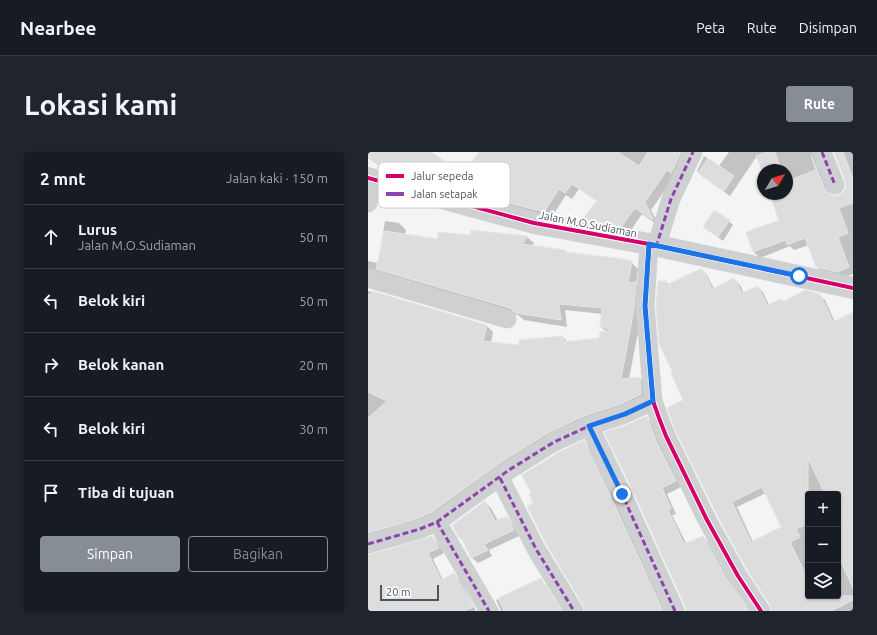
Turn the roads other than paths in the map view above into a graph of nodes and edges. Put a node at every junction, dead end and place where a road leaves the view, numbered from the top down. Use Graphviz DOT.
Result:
graph roads {
  1 [pos="693,152"];
  2 [pos="822,152"];
  3 [pos="370,178"];
  4 [pos="835,185"];
  5 [pos="368,203"];
  6 [pos="479,208"];
  7 [pos="653,246"];
  8 [pos="368,278"];
  9 [pos="853,288"];
  10 [pos="507,319"];
  11 [pos="653,401"];
  12 [pos="589,426"];
  13 [pos="500,478"];
  14 [pos="437,522"];
  15 [pos="368,544"];
  16 [pos="489,611"];
  17 [pos="574,611"];
  18 [pos="675,611"];
  19 [pos="761,611"];
  1 -- 7 [label="street"];
  2 -- 4 [label="street"];
  3 -- 5 [label="street"];
  6 -- 7 [label="street, Jalan M.O.Sudiaman"];
  7 -- 9 [label="street, Jalan M.O.Sudiaman"];
  7 -- 11 [label="street"];
  8 -- 10 [label="street"];
  11 -- 12 [label="street"];
  11 -- 19 [label="street"];
  12 -- 13 [label="street"];
  12 -- 18 [label="street"];
  13 -- 14 [label="street"];
  13 -- 17 [label="street"];
  14 -- 15 [label="street"];
  14 -- 16 [label="street"];
}
